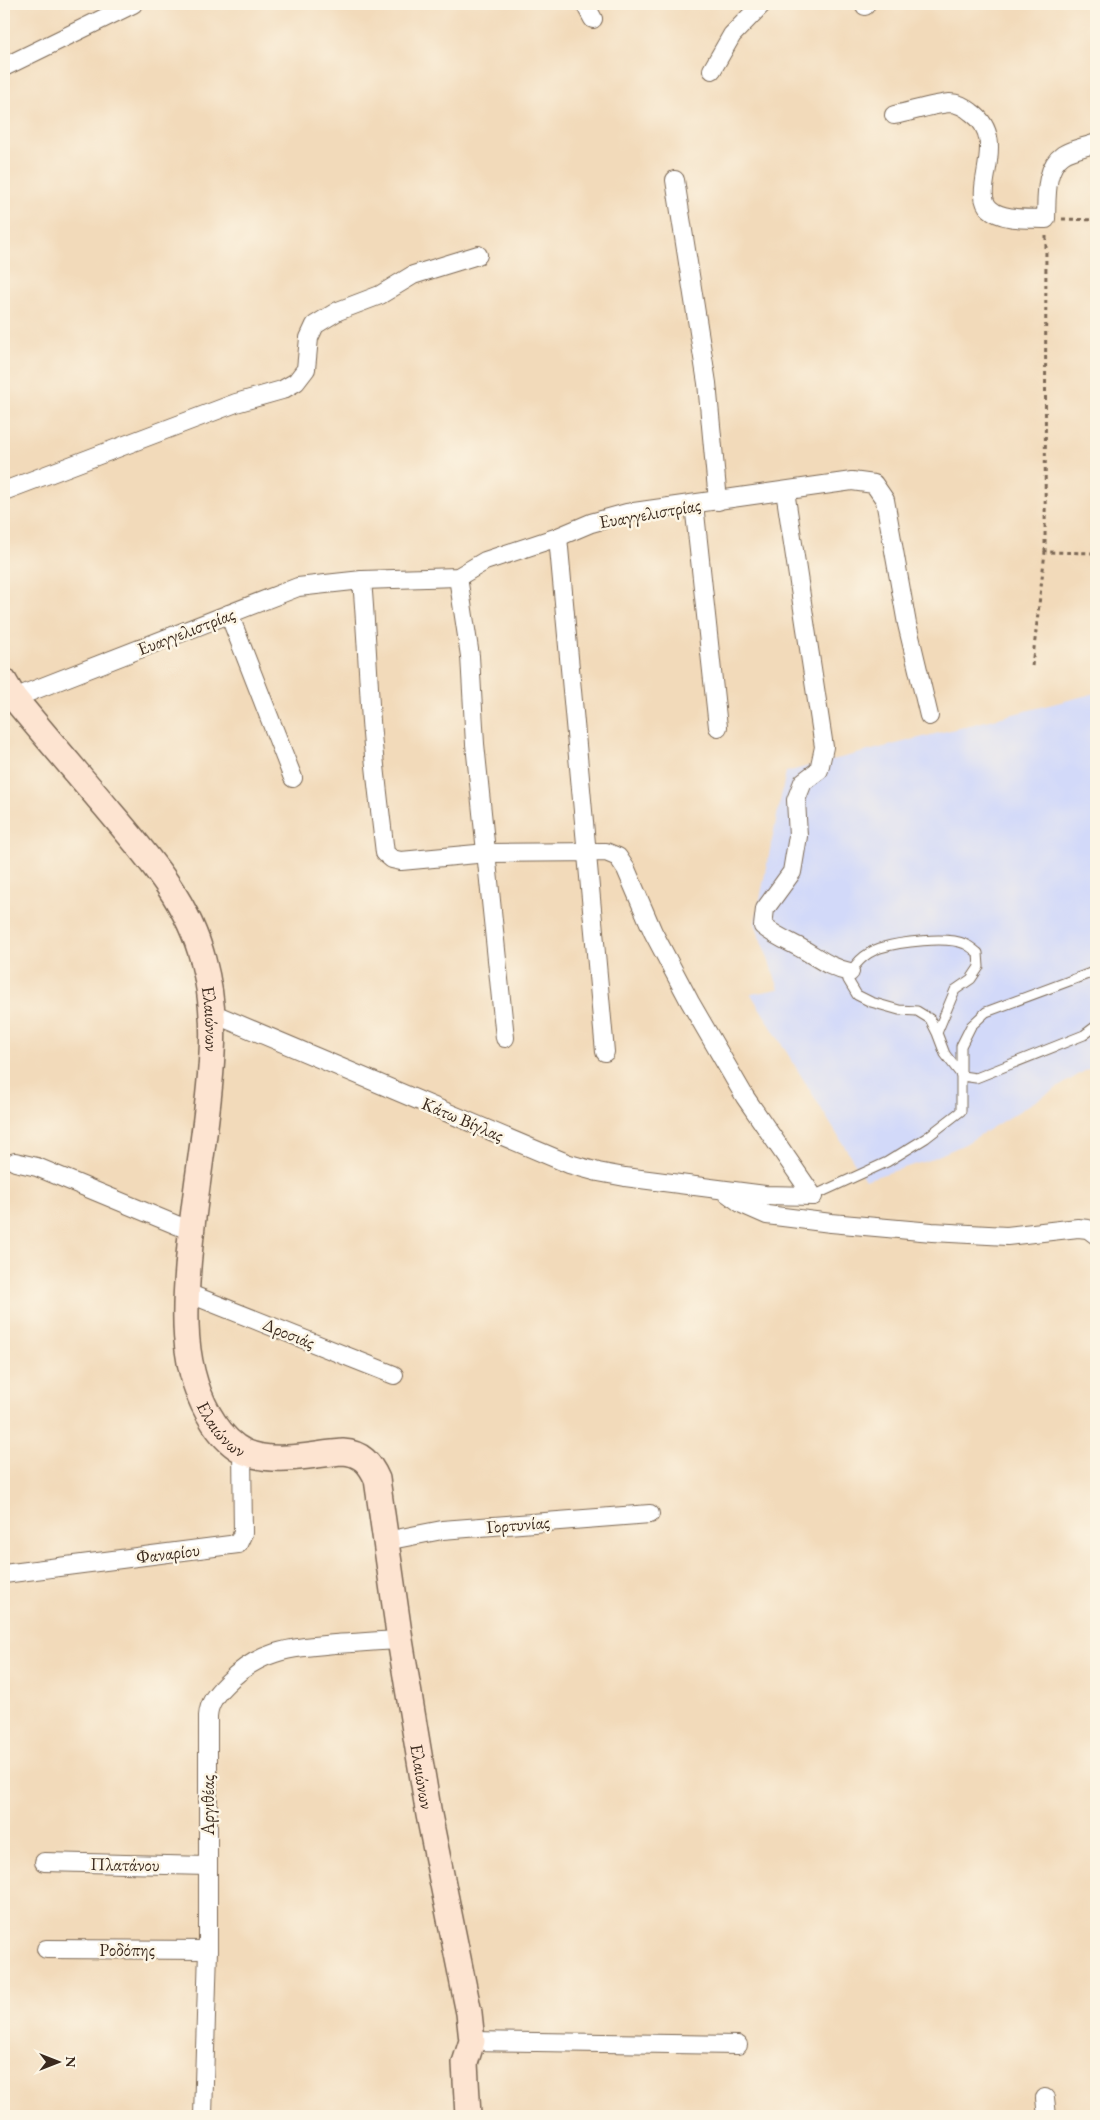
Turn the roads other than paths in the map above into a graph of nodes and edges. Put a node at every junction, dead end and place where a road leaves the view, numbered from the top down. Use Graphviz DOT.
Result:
graph roads {
  1 [pos="133,4"];
  2 [pos="762,4"];
  3 [pos="4,67"];
  4 [pos="712,70"];
  5 [pos="894,115"];
  6 [pos="1096,143"];
  7 [pos="675,180"];
  8 [pos="478,255"];
  9 [pos="4,491"];
  10 [pos="785,491"];
  11 [pos="718,501"];
  12 [pos="694,504"];
  13 [pos="558,537"];
  14 [pos="458,577"];
  15 [pos="362,580"];
  16 [pos="229,614"];
  17 [pos="6,686"];
  18 [pos="930,716"];
  19 [pos="718,727"];
  20 [pos="293,778"];
  21 [pos="585,852"];
  22 [pos="487,853"];
  23 [pos="1096,971"];
  24 [pos="850,972"];
  25 [pos="212,1013"];
  26 [pos="1096,1026"];
  27 [pos="937,1032"];
  28 [pos="505,1038"];
  29 [pos="605,1052"];
  30 [pos="962,1076"];
  31 [pos="15,1162"];
  32 [pos="723,1190"];
  33 [pos="813,1196"];
  34 [pos="191,1231"];
  35 [pos="1096,1235"];
  36 [pos="185,1292"];
  37 [pos="394,1375"];
  38 [pos="242,1450"];
  39 [pos="650,1514"];
  40 [pos="386,1540"];
  41 [pos="4,1574"];
  42 [pos="400,1640"];
  43 [pos="44,1862"];
  44 [pos="207,1866"];
  45 [pos="46,1949"];
  46 [pos="208,1950"];
  47 [pos="472,2041"];
  48 [pos="738,2045"];
  49 [pos="1046,2098"];
  50 [pos="203,2116"];
  51 [pos="468,2116"];
  52 [pos="1048,2116"];
  1 -- 3 [label="street"];
  2 -- 4 [label="street"];
  5 -- 6 [label="street"];
  7 -- 11 [label="street"];
  8 -- 9 [label="street"];
  10 -- 11 [label="street, Ευαγγελιστρίας"];
  10 -- 18 [label="street, Ευαγγελιστρίας"];
  10 -- 24 [label="street"];
  11 -- 12 [label="street, Ευαγγελιστρίας"];
  12 -- 13 [label="street, Ευαγγελιστρίας"];
  12 -- 19 [label="street"];
  13 -- 14 [label="street, Ευαγγελιστρίας"];
  13 -- 21 [label="street"];
  14 -- 15 [label="street, Ευαγγελιστρίας"];
  14 -- 22 [label="street"];
  15 -- 16 [label="street, Ευαγγελιστρίας"];
  15 -- 22 [label="street"];
  16 -- 17 [label="street, Ευαγγελιστρίας"];
  16 -- 20 [label="street"];
  17 -- 25 [label="main road, Ελαιώνων"];
  21 -- 22 [label="street"];
  21 -- 29 [label="street"];
  21 -- 33 [label="street"];
  22 -- 28 [label="street"];
  23 -- 30 [label="lane"];
  24 -- 27 [label="lane"];
  24 -- 27 [label="lane"];
  25 -- 32 [label="street, Κάτω Βίγλας"];
  25 -- 34 [label="main road, Ελαιώνων"];
  26 -- 30 [label="lane"];
  27 -- 30 [label="lane"];
  30 -- 33 [label="lane"];
  31 -- 34 [label="street"];
  32 -- 33 [label="street, Κάτω Βίγλας"];
  32 -- 35 [label="street"];
  34 -- 36 [label="main road, Ελαιώνων"];
  36 -- 37 [label="street, Δροσιάς"];
  36 -- 38 [label="main road, Ελαιώνων"];
  38 -- 40 [label="main road, Ελαιώνων"];
  38 -- 41 [label="street, Φαναρίου"];
  39 -- 40 [label="street, Γορτυνίας"];
  40 -- 42 [label="main road, Ελαιώνων"];
  42 -- 44 [label="street, Αργιθέας"];
  42 -- 47 [label="main road, Ελαιώνων"];
  43 -- 44 [label="street, Πλατάνου"];
  44 -- 46 [label="street, Αργιθέας"];
  45 -- 46 [label="street, Ροδόπης"];
  46 -- 50 [label="street, Αργιθέας"];
  47 -- 48 [label="street"];
  47 -- 51 [label="main road, Ελαιώνων"];
  49 -- 52 [label="street"];
}
